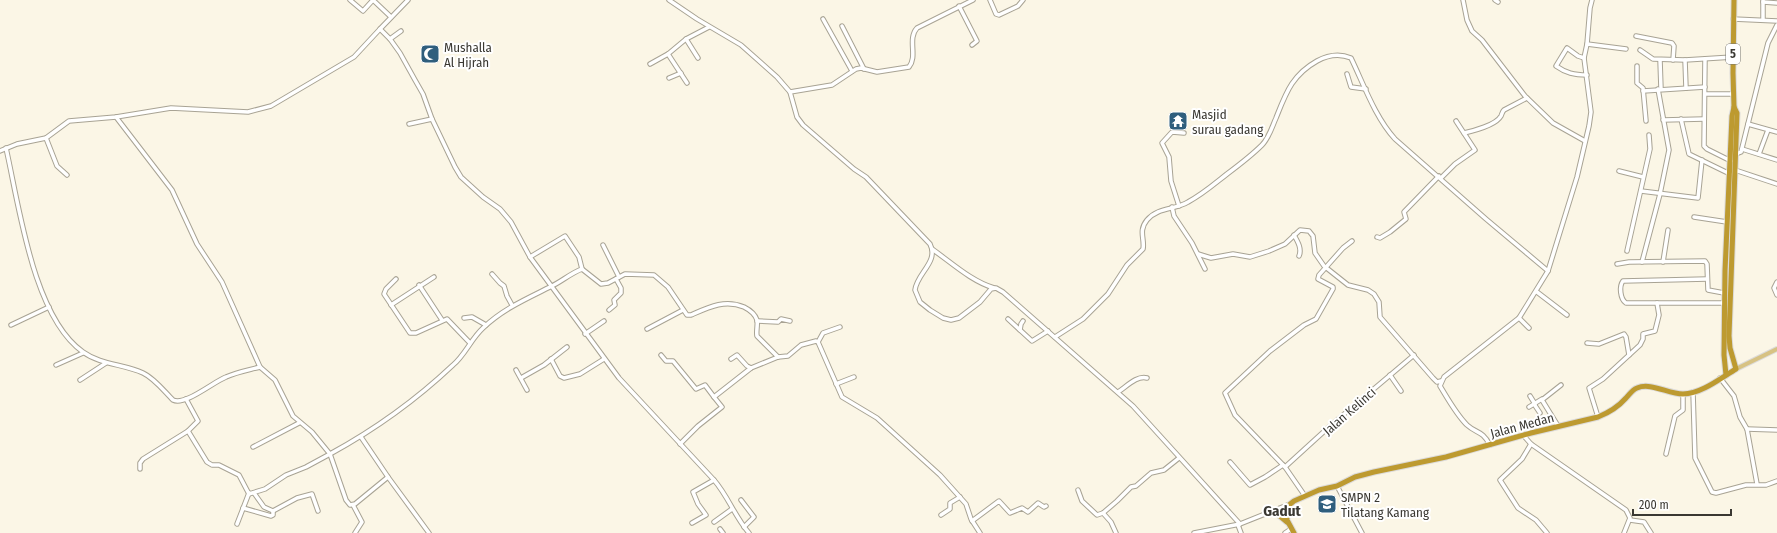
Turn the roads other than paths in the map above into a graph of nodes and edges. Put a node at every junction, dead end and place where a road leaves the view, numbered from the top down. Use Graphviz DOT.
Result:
graph roads {
  1 [pos="350,0"];
  2 [pos="373,0"];
  3 [pos="408,0"];
  4 [pos="669,0"];
  5 [pos="972,0"];
  6 [pos="990,0"];
  7 [pos="1023,0"];
  8 [pos="1463,0"];
  9 [pos="1592,0"];
  10 [pos="1734,0"];
  11 [pos="1763,1"];
  12 [pos="1777,3"];
  13 [pos="959,6"];
  14 [pos="391,17"];
  15 [pos="823,19"];
  16 [pos="1733,19"];
  17 [pos="1763,20"];
  18 [pos="1777,21"];
  19 [pos="1777,25"];
  20 [pos="842,26"];
  21 [pos="709,27"];
  22 [pos="380,29"];
  23 [pos="401,30"];
  24 [pos="1636,36"];
  25 [pos="390,39"];
  26 [pos="686,39"];
  27 [pos="1587,44"];
  28 [pos="972,46"];
  29 [pos="1626,49"];
  30 [pos="1640,50"];
  31 [pos="668,54"];
  32 [pos="1733,57"];
  33 [pos="698,58"];
  34 [pos="1584,58"];
  35 [pos="1705,59"];
  36 [pos="1660,60"];
  37 [pos="1673,60"];
  38 [pos="1685,60"];
  39 [pos="650,64"];
  40 [pos="1637,66"];
  41 [pos="864,69"];
  42 [pos="852,70"];
  43 [pos="680,73"];
  44 [pos="1347,74"];
  45 [pos="1587,74"];
  46 [pos="669,78"];
  47 [pos="687,82"];
  48 [pos="1706,87"];
  49 [pos="1686,88"];
  50 [pos="1366,89"];
  51 [pos="1659,89"];
  52 [pos="1643,91"];
  53 [pos="790,92"];
  54 [pos="1705,94"];
  55 [pos="1733,94"];
  56 [pos="1527,98"];
  57 [pos="116,117"];
  58 [pos="432,119"];
  59 [pos="1681,119"];
  60 [pos="1704,119"];
  61 [pos="1663,120"];
  62 [pos="1456,121"];
  63 [pos="1646,121"];
  64 [pos="409,124"];
  65 [pos="1748,124"];
  66 [pos="1768,130"];
  67 [pos="1777,132"];
  68 [pos="1184,133"];
  69 [pos="1464,133"];
  70 [pos="1648,135"];
  71 [pos="46,138"];
  72 [pos="1585,141"];
  73 [pos="0,144"];
  74 [pos="3,149"];
  75 [pos="1742,149"];
  76 [pos="1734,154"];
  77 [pos="1760,154"];
  78 [pos="1702,160"];
  79 [pos="1777,160"];
  80 [pos="1731,161"];
  81 [pos="1735,170"];
  82 [pos="1619,171"];
  83 [pos="1730,174"];
  84 [pos="67,175"];
  85 [pos="1440,177"];
  86 [pos="1643,177"];
  87 [pos="1777,184"];
  88 [pos="1641,191"];
  89 [pos="1731,193"];
  90 [pos="1660,194"];
  91 [pos="1179,206"];
  92 [pos="1172,207"];
  93 [pos="1694,217"];
  94 [pos="1727,222"];
  95 [pos="1668,230"];
  96 [pos="1294,235"];
  97 [pos="1377,237"];
  98 [pos="1352,241"];
  99 [pos="603,245"];
  100 [pos="932,249"];
  101 [pos="1626,251"];
  102 [pos="1198,254"];
  103 [pos="1299,256"];
  104 [pos="530,257"];
  105 [pos="1642,262"];
  106 [pos="1663,262"];
  107 [pos="1617,264"];
  108 [pos="1325,268"];
  109 [pos="582,269"];
  110 [pos="1205,269"];
  111 [pos="1548,272"];
  112 [pos="492,274"];
  113 [pos="434,277"];
  114 [pos="618,278"];
  115 [pos="396,279"];
  116 [pos="1707,279"];
  117 [pos="1777,282"];
  118 [pos="420,285"];
  119 [pos="552,287"];
  120 [pos="996,288"];
  121 [pos="1536,292"];
  122 [pos="1724,293"];
  123 [pos="1777,295"];
  124 [pos="1657,303"];
  125 [pos="1724,303"];
  126 [pos="391,305"];
  127 [pos="512,305"];
  128 [pos="49,307"];
  129 [pos="609,310"];
  130 [pos="683,310"];
  131 [pos="1567,315"];
  132 [pos="464,318"];
  133 [pos="1519,318"];
  134 [pos="1008,319"];
  135 [pos="442,320"];
  136 [pos="604,321"];
  137 [pos="757,321"];
  138 [pos="790,321"];
  139 [pos="1023,321"];
  140 [pos="11,324"];
  141 [pos="486,325"];
  142 [pos="840,328"];
  143 [pos="1529,328"];
  144 [pos="647,329"];
  145 [pos="1020,330"];
  146 [pos="1048,332"];
  147 [pos="585,334"];
  148 [pos="1055,337"];
  149 [pos="818,342"];
  150 [pos="470,343"];
  151 [pos="1587,343"];
  152 [pos="567,346"];
  153 [pos="1777,349"];
  154 [pos="83,353"];
  155 [pos="661,355"];
  156 [pos="1414,355"];
  157 [pos="1629,355"];
  158 [pos="778,358"];
  159 [pos="551,359"];
  160 [pos="604,359"];
  161 [pos="731,359"];
  162 [pos="106,363"];
  163 [pos="56,365"];
  164 [pos="260,367"];
  165 [pos="751,368"];
  166 [pos="1736,369"];
  167 [pos="516,370"];
  168 [pos="1390,375"];
  169 [pos="1726,375"];
  170 [pos="854,377"];
  171 [pos="521,378"];
  172 [pos="1147,378"];
  173 [pos="1720,378"];
  174 [pos="80,380"];
  175 [pos="1441,381"];
  176 [pos="836,384"];
  177 [pos="1561,385"];
  178 [pos="527,390"];
  179 [pos="1401,391"];
  180 [pos="1118,392"];
  181 [pos="1693,392"];
  182 [pos="1683,394"];
  183 [pos="1530,396"];
  184 [pos="714,397"];
  185 [pos="186,399"];
  186 [pos="1542,399"];
  187 [pos="1534,404"];
  188 [pos="1529,407"];
  189 [pos="1540,413"];
  190 [pos="1598,417"];
  191 [pos="300,423"];
  192 [pos="1558,426"];
  193 [pos="1748,429"];
  194 [pos="1777,430"];
  195 [pos="188,431"];
  196 [pos="1523,435"];
  197 [pos="361,437"];
  198 [pos="680,444"];
  199 [pos="1531,444"];
  200 [pos="1490,445"];
  201 [pos="253,447"];
  202 [pos="330,454"];
  203 [pos="1666,454"];
  204 [pos="1179,458"];
  205 [pos="1230,462"];
  206 [pos="1284,466"];
  207 [pos="140,469"];
  208 [pos="388,478"];
  209 [pos="714,480"];
  210 [pos="1777,481"];
  211 [pos="1757,484"];
  212 [pos="1337,486"];
  213 [pos="1078,490"];
  214 [pos="249,493"];
  215 [pos="254,493"];
  216 [pos="960,496"];
  217 [pos="1305,496"];
  218 [pos="741,500"];
  219 [pos="1291,503"];
  220 [pos="353,505"];
  221 [pos="1046,506"];
  222 [pos="243,508"];
  223 [pos="732,509"];
  224 [pos="273,511"];
  225 [pos="318,511"];
  226 [pos="1274,511"];
  227 [pos="1103,513"];
  228 [pos="941,515"];
  229 [pos="1630,520"];
  230 [pos="972,521"];
  231 [pos="714,522"];
  232 [pos="692,523"];
  233 [pos="1288,523"];
  234 [pos="237,524"];
  235 [pos="1239,525"];
  236 [pos="744,527"];
  237 [pos="720,529"];
  238 [pos="1292,531"];
  239 [pos="355,533"];
  240 [pos="429,533"];
  241 [pos="723,533"];
  242 [pos="749,533"];
  243 [pos="980,533"];
  244 [pos="1116,533"];
  245 [pos="1194,533"];
  246 [pos="1241,533"];
  247 [pos="1285,533"];
  248 [pos="1362,533"];
  249 [pos="1547,533"];
  250 [pos="1624,533"];
  251 [pos="1651,533"];
  1 -- 2 [label="street"];
  2 -- 14 [label="street"];
  3 -- 14 [label="street"];
  4 -- 21 [label="street"];
  5 -- 13 [label="street"];
  6 -- 7 [label="street"];
  8 -- 56 [label="street"];
  9 -- 27 [label="street"];
  10 -- 16 [label="highway, 5"];
  11 -- 12 [label="street"];
  11 -- 17 [label="street"];
  13 -- 28 [label="street"];
  13 -- 41 [label="street"];
  14 -- 22 [label="street"];
  15 -- 42 [label="street"];
  16 -- 17 [label="street"];
  16 -- 32 [label="highway, 5"];
  17 -- 18 [label="street"];
  19 -- 65 [label="street"];
  20 -- 41 [label="street"];
  21 -- 26 [label="street"];
  21 -- 53 [label="street"];
  22 -- 25 [label="street"];
  22 -- 57 [label="street"];
  23 -- 25 [label="street"];
  24 -- 37 [label="street"];
  25 -- 58 [label="street"];
  26 -- 31 [label="street"];
  26 -- 33 [label="street"];
  27 -- 29 [label="street"];
  27 -- 34 [label="street"];
  30 -- 36 [label="street"];
  31 -- 39 [label="street"];
  31 -- 43 [label="street"];
  32 -- 35 [label="street"];
  32 -- 55 [label="highway, 5"];
  34 -- 45 [label="street"];
  34 -- 45 [label="street"];
  35 -- 38 [label="street"];
  35 -- 48 [label="street"];
  36 -- 37 [label="street"];
  36 -- 51 [label="street"];
  37 -- 38 [label="street"];
  38 -- 49 [label="street"];
  40 -- 52 [label="street"];
  41 -- 42 [label="street"];
  42 -- 53 [label="street"];
  43 -- 46 [label="street"];
  43 -- 47 [label="street"];
  44 -- 50 [label="street"];
  45 -- 72 [label="street"];
  48 -- 49 [label="street"];
  48 -- 54 [label="street"];
  49 -- 51 [label="street"];
  50 -- 85 [label="street"];
  50 -- 91 [label="street"];
  51 -- 52 [label="street"];
  51 -- 61 [label="street"];
  52 -- 63 [label="street"];
  53 -- 100 [label="street"];
  54 -- 55 [label="street"];
  54 -- 60 [label="street"];
  55 -- 76 [label="highway, 5"];
  56 -- 69 [label="street"];
  56 -- 72 [label="street"];
  57 -- 71 [label="street"];
  57 -- 164 [label="street"];
  58 -- 64 [label="street"];
  58 -- 104 [label="street"];
  59 -- 60 [label="street"];
  59 -- 61 [label="street"];
  59 -- 78 [label="street"];
  60 -- 80 [label="street"];
  61 -- 90 [label="street"];
  62 -- 69 [label="street"];
  65 -- 66 [label="street"];
  65 -- 75 [label="street"];
  66 -- 67 [label="street"];
  66 -- 77 [label="street"];
  68 -- 91 [label="street"];
  69 -- 85 [label="street"];
  70 -- 86 [label="street"];
  71 -- 74 [label="street"];
  71 -- 84 [label="street"];
  72 -- 111 [label="street"];
  73 -- 74 [label="street"];
  74 -- 128 [label="street"];
  75 -- 76 [label="street"];
  75 -- 77 [label="street"];
  76 -- 80 [label="highway"];
  76 -- 81 [label="highway"];
  77 -- 79 [label="street"];
  78 -- 83 [label="street"];
  78 -- 90 [label="street"];
  80 -- 83 [label="highway"];
  81 -- 87 [label="street"];
  81 -- 89 [label="highway"];
  82 -- 86 [label="street"];
  83 -- 89 [label="highway"];
  85 -- 97 [label="street"];
  85 -- 111 [label="street"];
  86 -- 88 [label="street"];
  88 -- 90 [label="street"];
  88 -- 101 [label="street"];
  89 -- 94 [label="highway"];
  89 -- 166 [label="highway"];
  90 -- 105 [label="street"];
  91 -- 92 [label="street"];
  92 -- 102 [label="street"];
  92 -- 148 [label="street"];
  93 -- 94 [label="street"];
  94 -- 122 [label="highway"];
  95 -- 106 [label="street"];
  96 -- 102 [label="street"];
  96 -- 103 [label="street"];
  96 -- 108 [label="street"];
  98 -- 108 [label="street"];
  99 -- 114 [label="street"];
  100 -- 120 [label="street"];
  100 -- 120 [label="street"];
  102 -- 110 [label="street"];
  104 -- 109 [label="street"];
  104 -- 119 [label="street"];
  105 -- 106 [label="street"];
  105 -- 107 [label="street"];
  106 -- 116 [label="street"];
  108 -- 156 [label="street"];
  108 -- 206 [label="street"];
  109 -- 114 [label="street"];
  109 -- 119 [label="street"];
  111 -- 121 [label="street"];
  112 -- 127 [label="street"];
  113 -- 118 [label="street"];
  114 -- 129 [label="street"];
  114 -- 130 [label="street"];
  115 -- 126 [label="street"];
  116 -- 122 [label="street"];
  116 -- 124 [label="street"];
  117 -- 123 [label="street"];
  118 -- 126 [label="street"];
  118 -- 135 [label="street"];
  119 -- 127 [label="street"];
  119 -- 147 [label="street"];
  120 -- 146 [label="street"];
  121 -- 131 [label="street"];
  121 -- 133 [label="street"];
  122 -- 125 [label="highway"];
  124 -- 125 [label="street"];
  124 -- 157 [label="street"];
  125 -- 169 [label="highway"];
  126 -- 135 [label="street"];
  127 -- 141 [label="street"];
  128 -- 140 [label="street"];
  128 -- 154 [label="street"];
  130 -- 137 [label="street"];
  130 -- 144 [label="street"];
  132 -- 141 [label="street"];
  133 -- 143 [label="street"];
  133 -- 175 [label="street"];
  134 -- 145 [label="street"];
  135 -- 150 [label="street"];
  136 -- 147 [label="street"];
  137 -- 138 [label="street"];
  137 -- 158 [label="street"];
  139 -- 145 [label="street"];
  141 -- 150 [label="street"];
  142 -- 149 [label="street"];
  145 -- 146 [label="street"];
  146 -- 148 [label="street"];
  147 -- 160 [label="street"];
  148 -- 180 [label="street"];
  149 -- 158 [label="street"];
  149 -- 176 [label="street"];
  150 -- 197 [label="street"];
  151 -- 157 [label="street"];
  152 -- 159 [label="street"];
  153 -- 166 [label="main road, Jalan Medan"];
  154 -- 162 [label="street"];
  154 -- 163 [label="street"];
  155 -- 184 [label="street"];
  156 -- 168 [label="street, Jalan Kelinci"];
  156 -- 175 [label="street"];
  157 -- 190 [label="street"];
  158 -- 165 [label="street"];
  159 -- 160 [label="street"];
  159 -- 171 [label="street"];
  160 -- 198 [label="street"];
  161 -- 165 [label="street"];
  162 -- 174 [label="street"];
  162 -- 185 [label="street"];
  164 -- 185 [label="street"];
  164 -- 191 [label="street"];
  165 -- 184 [label="street"];
  166 -- 169 [label="highway, Jalan Medan"];
  167 -- 171 [label="street"];
  168 -- 179 [label="street"];
  168 -- 206 [label="street, Jalan Kelinci"];
  169 -- 173 [label="highway, Jalan Medan"];
  170 -- 176 [label="street"];
  171 -- 178 [label="street"];
  172 -- 180 [label="street"];
  173 -- 181 [label="highway, Jalan Medan"];
  173 -- 193 [label="street"];
  175 -- 200 [label="street"];
  176 -- 216 [label="street"];
  177 -- 186 [label="street"];
  180 -- 204 [label="street"];
  181 -- 182 [label="highway, Jalan Medan"];
  181 -- 211 [label="street"];
  182 -- 190 [label="highway, Jalan Medan"];
  182 -- 203 [label="street"];
  183 -- 187 [label="street"];
  184 -- 198 [label="street"];
  185 -- 195 [label="street"];
  186 -- 187 [label="street"];
  186 -- 192 [label="street"];
  187 -- 188 [label="street"];
  187 -- 189 [label="street"];
  190 -- 192 [label="highway, Jalan Medan"];
  191 -- 201 [label="street"];
  191 -- 202 [label="street"];
  192 -- 196 [label="highway, Jalan Medan"];
  193 -- 194 [label="street"];
  193 -- 211 [label="street"];
  195 -- 207 [label="street"];
  195 -- 214 [label="street"];
  196 -- 199 [label="street"];
  196 -- 200 [label="highway, Jalan Medan"];
  197 -- 202 [label="street"];
  197 -- 208 [label="street"];
  198 -- 209 [label="street"];
  199 -- 229 [label="street"];
  199 -- 249 [label="street"];
  200 -- 212 [label="highway, Jalan Medan"];
  202 -- 215 [label="street"];
  202 -- 220 [label="street"];
  204 -- 227 [label="street"];
  204 -- 235 [label="street"];
  205 -- 206 [label="street, Jalan Kelinci"];
  206 -- 217 [label="street"];
  208 -- 220 [label="street"];
  208 -- 240 [label="street"];
  209 -- 223 [label="street"];
  209 -- 232 [label="street"];
  210 -- 211 [label="street"];
  212 -- 217 [label="highway, Jalan Medan"];
  212 -- 248 [label="street"];
  213 -- 227 [label="street"];
  214 -- 215 [label="street"];
  214 -- 222 [label="street"];
  215 -- 224 [label="street"];
  216 -- 228 [label="street"];
  216 -- 230 [label="street"];
  217 -- 219 [label="highway, Jalan Medan"];
  218 -- 236 [label="street"];
  219 -- 226 [label="street"];
  219 -- 233 [label="highway"];
  220 -- 239 [label="street"];
  221 -- 230 [label="street"];
  222 -- 224 [label="street"];
  222 -- 234 [label="street"];
  223 -- 231 [label="street"];
  223 -- 236 [label="street"];
  224 -- 225 [label="street"];
  226 -- 233 [label="highway"];
  226 -- 235 [label="street"];
  227 -- 244 [label="street"];
  229 -- 250 [label="street"];
  229 -- 251 [label="street"];
  230 -- 243 [label="street"];
  233 -- 238 [label="highway"];
  235 -- 245 [label="street"];
  235 -- 246 [label="street"];
  236 -- 242 [label="street"];
  237 -- 241 [label="street"];
  238 -- 247 [label="street"];
}
